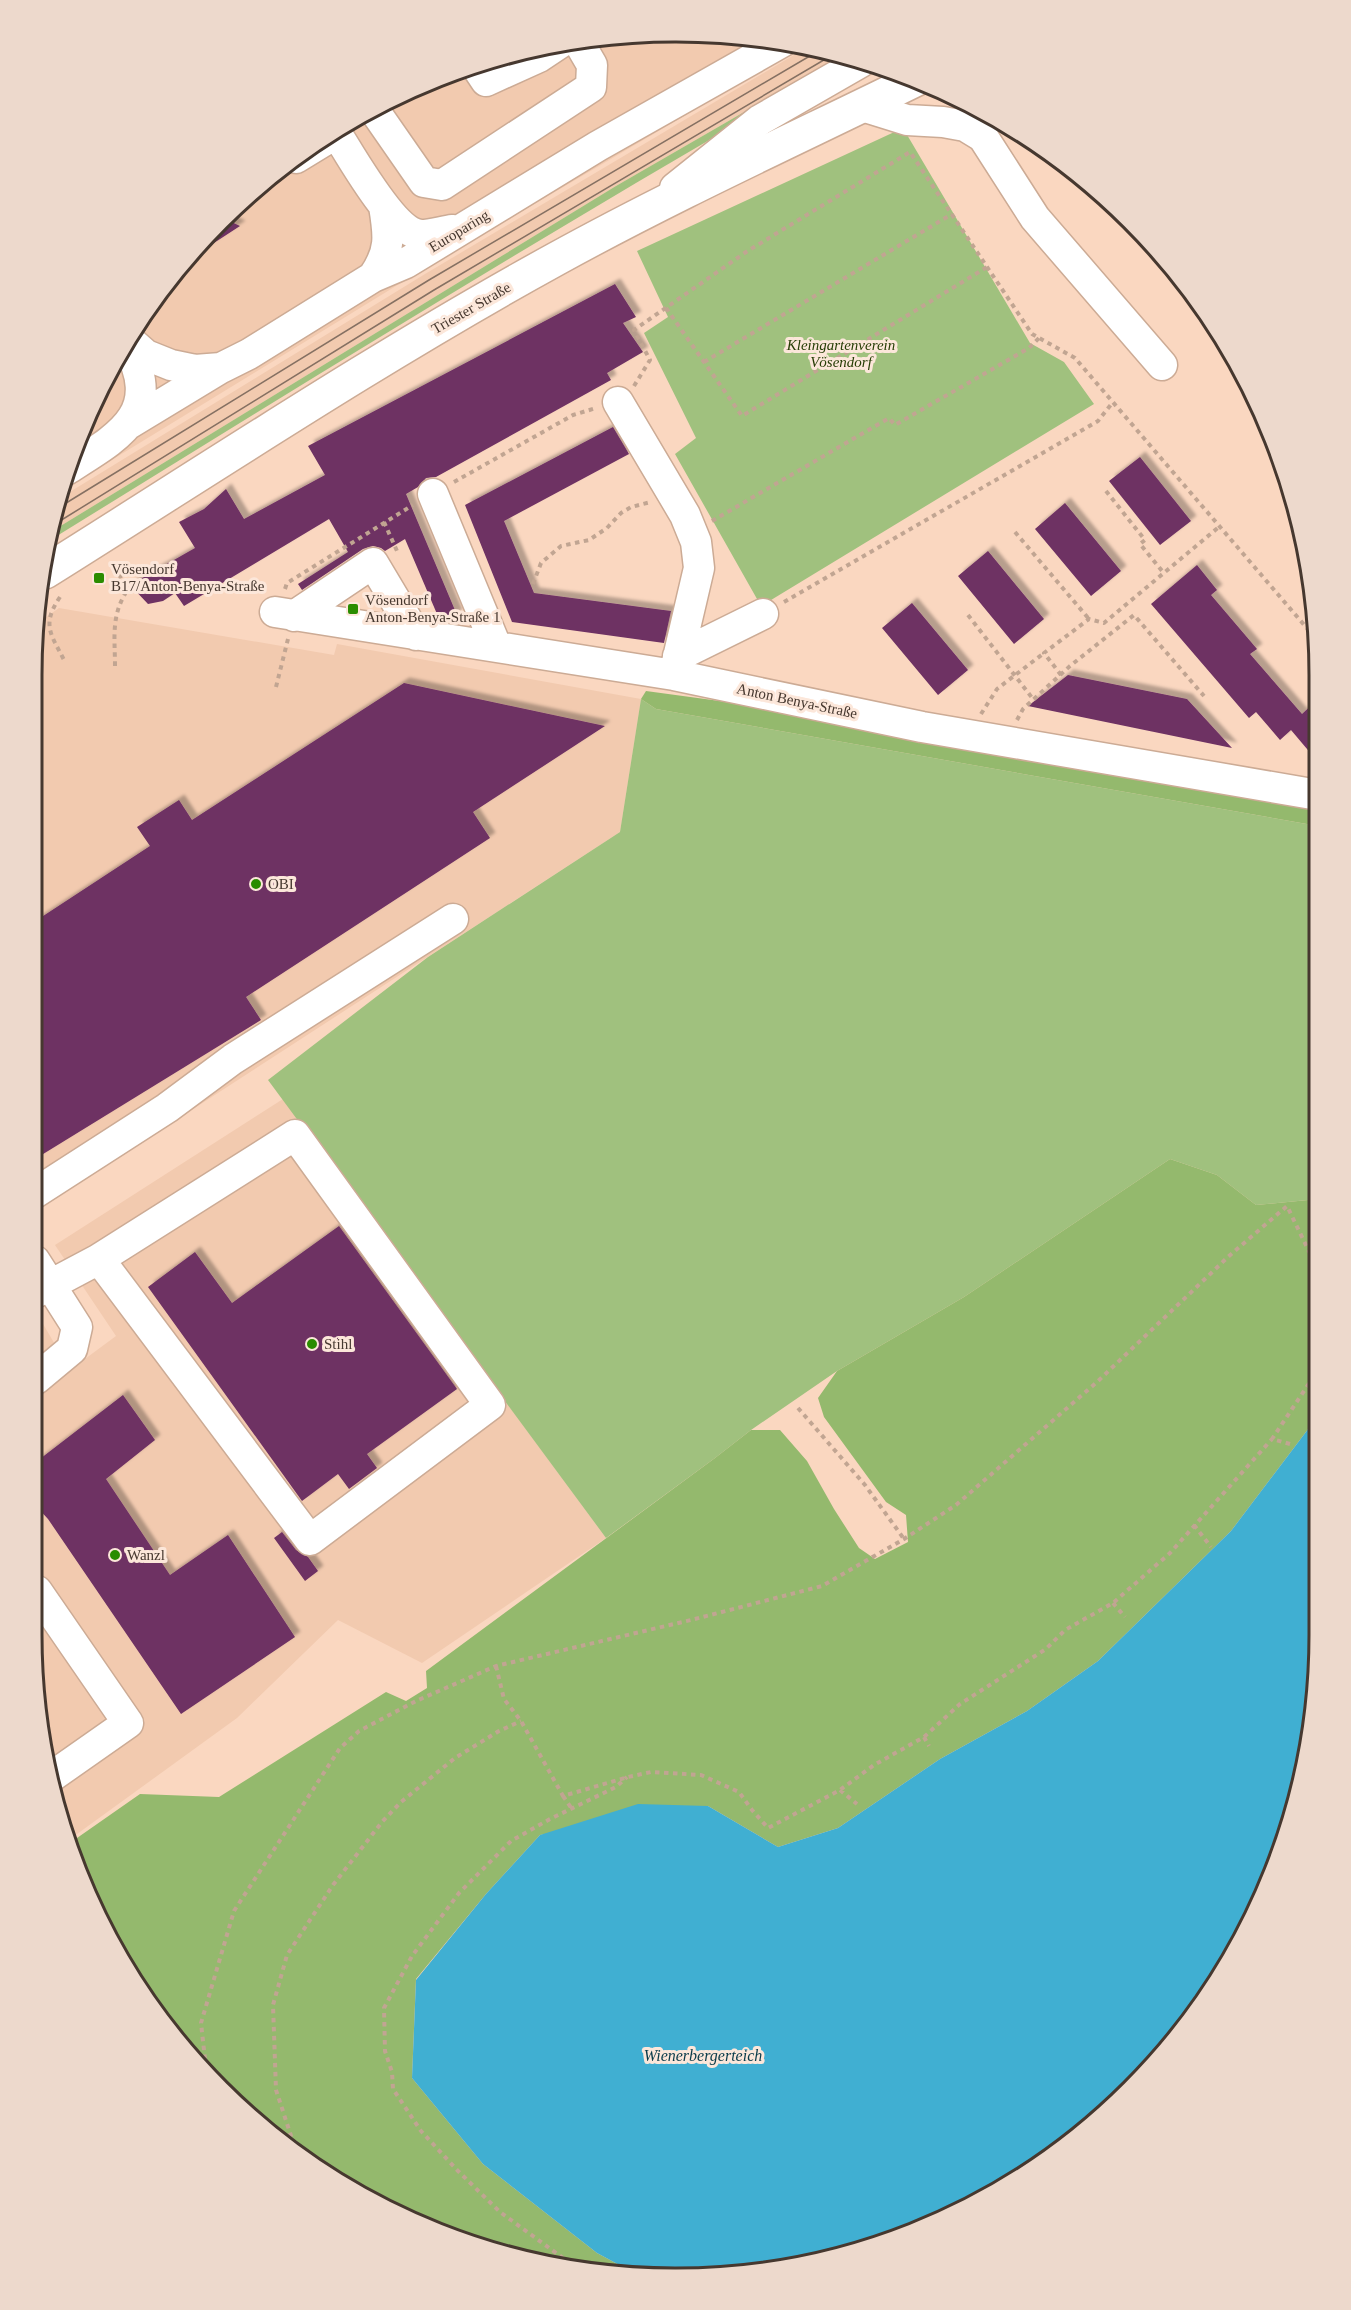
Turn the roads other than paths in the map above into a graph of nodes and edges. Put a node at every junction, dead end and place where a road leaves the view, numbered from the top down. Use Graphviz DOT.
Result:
graph roads {
  1 [pos="583,49"];
  2 [pos="770,49"];
  3 [pos="536,58"];
  4 [pos="851,68"];
  5 [pos="481,73"];
  6 [pos="904,85"];
  7 [pos="862,106"];
  8 [pos="962,113"];
  9 [pos="378,116"];
  10 [pos="340,139"];
  11 [pos="384,206"];
  12 [pos="648,209"];
  13 [pos="462,229"];
  14 [pos="373,277"];
  15 [pos="135,346"];
  16 [pos="130,354"];
  17 [pos="1162,365"];
  18 [pos="221,368"];
  19 [pos="618,402"];
  20 [pos="127,425"];
  21 [pos="80,461"];
  22 [pos="433,494"];
  23 [pos="52,585"];
  24 [pos="763,614"];
  25 [pos="416,635"];
  26 [pos="496,646"];
  27 [pos="676,665"];
  28 [pos="1309,793"];
  29 [pos="453,919"];
  30 [pos="42,1188"];
  31 [pos="99,1259"];
  32 [pos="42,1278"];
  33 [pos="42,1282"];
  34 [pos="42,1374"];
  35 [pos="42,1610"];
  36 [pos="47,1629"];
  37 [pos="58,1772"];
  1 -- 9 [label="street"];
  2 -- 13 [label="street, Europaring"];
  3 -- 5 [label="street"];
  4 -- 12 [label="street"];
  6 -- 7 [label="main road, Triester Straße"];
  7 -- 8 [label="street"];
  7 -- 12 [label="main road, Triester Straße"];
  8 -- 17 [label="street"];
  10 -- 11 [label="street"];
  11 -- 13 [label="street"];
  11 -- 14 [label="street"];
  12 -- 23 [label="main road, Triester Straße"];
  13 -- 14 [label="street, Europaring"];
  14 -- 18 [label="street, Europaring"];
  15 -- 18 [label="street, Europaring"];
  16 -- 20 [label="street"];
  18 -- 20 [label="street"];
  19 -- 27 [label="street"];
  20 -- 21 [label="street"];
  22 -- 26 [label="street"];
  24 -- 27 [label="street"];
  25 -- 25 [label="street, Anton Benya-Straße"];
  25 -- 26 [label="street, Anton Benya-Straße"];
  26 -- 27 [label="street, Anton Benya-Straße"];
  27 -- 28 [label="street, Anton Benya-Straße"];
  29 -- 30 [label="street"];
  31 -- 31 [label="street"];
  31 -- 32 [label="street"];
  33 -- 34 [label="street"];
  35 -- 36 [label="street"];
  36 -- 37 [label="street"];
}
